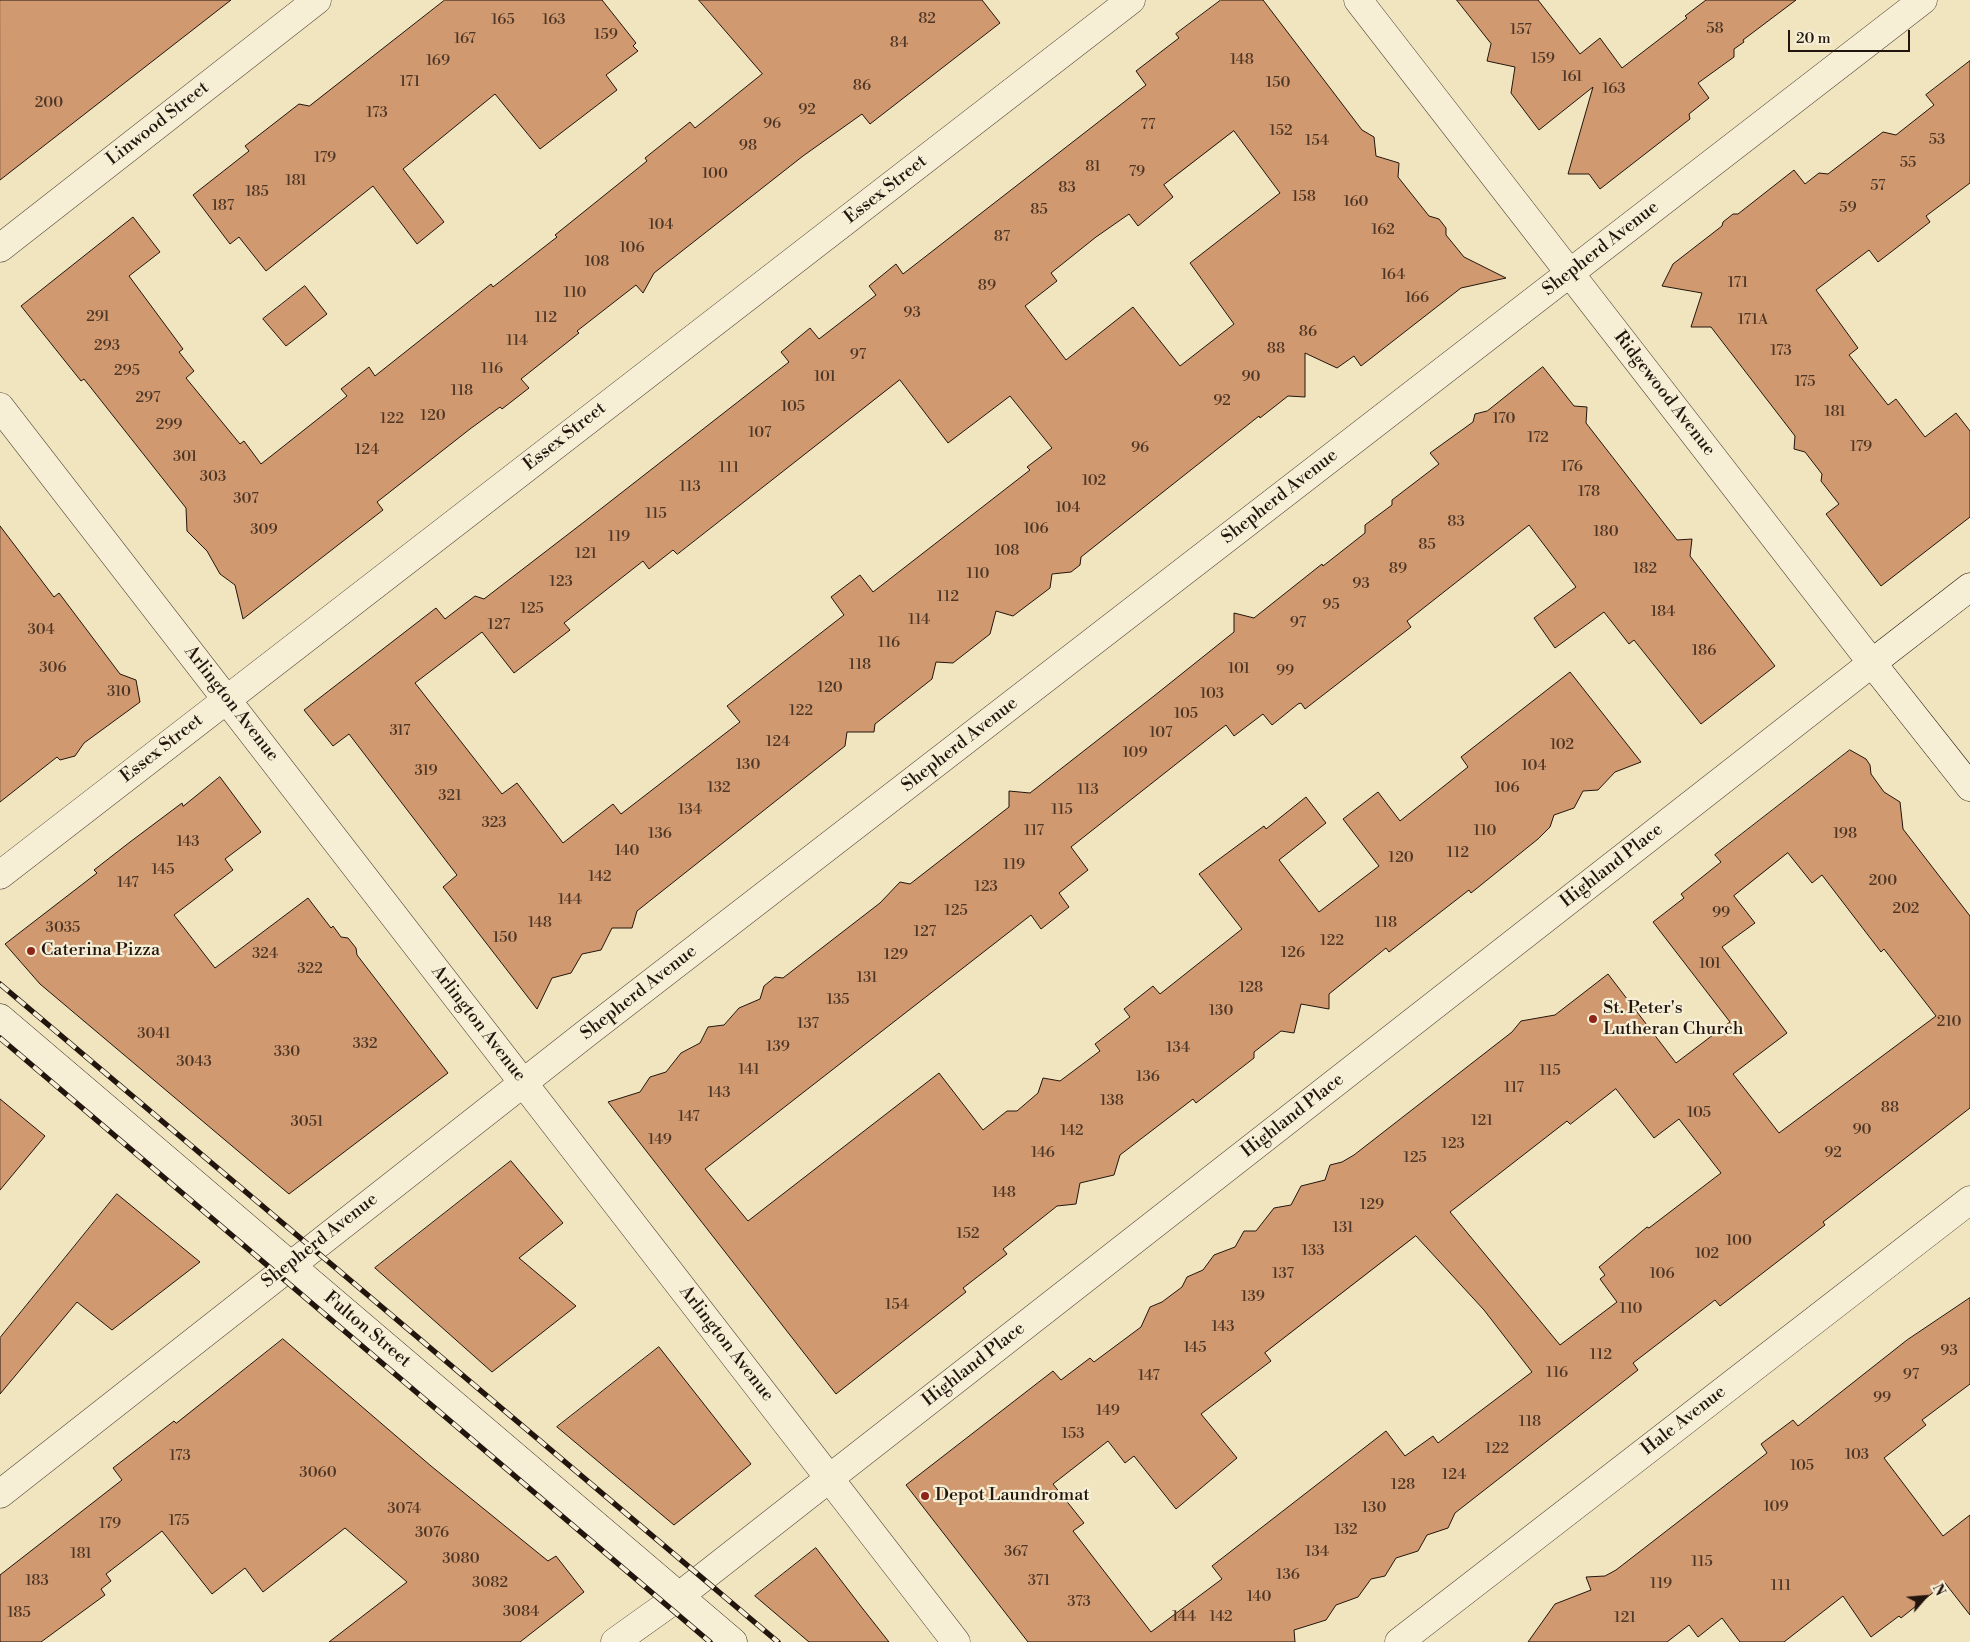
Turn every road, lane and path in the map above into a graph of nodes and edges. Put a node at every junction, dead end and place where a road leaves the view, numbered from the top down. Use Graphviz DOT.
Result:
graph roads {
  1 [pos="317,0"];
  2 [pos="1131,0"];
  3 [pos="1358,0"];
  4 [pos="1923,0"];
  5 [pos="0,248"];
  6 [pos="1570,273"];
  7 [pos="0,407"];
  8 [pos="1970,588"];
  9 [pos="1872,663"];
  10 [pos="227,698"];
  11 [pos="1970,788"];
  12 [pos="0,875"];
  13 [pos="0,1018"];
  14 [pos="523,1083"];
  15 [pos="1970,1200"];
  16 [pos="290,1264"];
  17 [pos="830,1478"];
  18 [pos="0,1494"];
  19 [pos="678,1596"];
  20 [pos="616,1642"];
  21 [pos="733,1642"];
  22 [pos="956,1642"];
  23 [pos="1398,1642"];
  1 -- 5 [label="street, Linwood Street"];
  2 -- 10 [label="street, Essex Street"];
  3 -- 6 [label="street, Ridgewood Avenue"];
  4 -- 6 [label="street, Shepherd Avenue"];
  6 -- 9 [label="street, Ridgewood Avenue"];
  6 -- 14 [label="street, Shepherd Avenue"];
  7 -- 10 [label="street, Arlington Avenue"];
  8 -- 9 [label="street, Highland Place"];
  9 -- 11 [label="street, Ridgewood Avenue"];
  9 -- 17 [label="street, Highland Place"];
  10 -- 12 [label="street, Essex Street"];
  10 -- 14 [label="street, Arlington Avenue"];
  13 -- 16 [label="street, Fulton Street"];
  14 -- 16 [label="street, Shepherd Avenue"];
  14 -- 17 [label="street, Arlington Avenue"];
  15 -- 23 [label="street, Hale Avenue"];
  16 -- 18 [label="street, Shepherd Avenue"];
  16 -- 19 [label="street, Fulton Street"];
  17 -- 19 [label="street, Highland Place"];
  17 -- 22 [label="street, Arlington Avenue"];
  19 -- 20 [label="street, Highland Place"];
  19 -- 21 [label="street, Fulton Street"];
}
